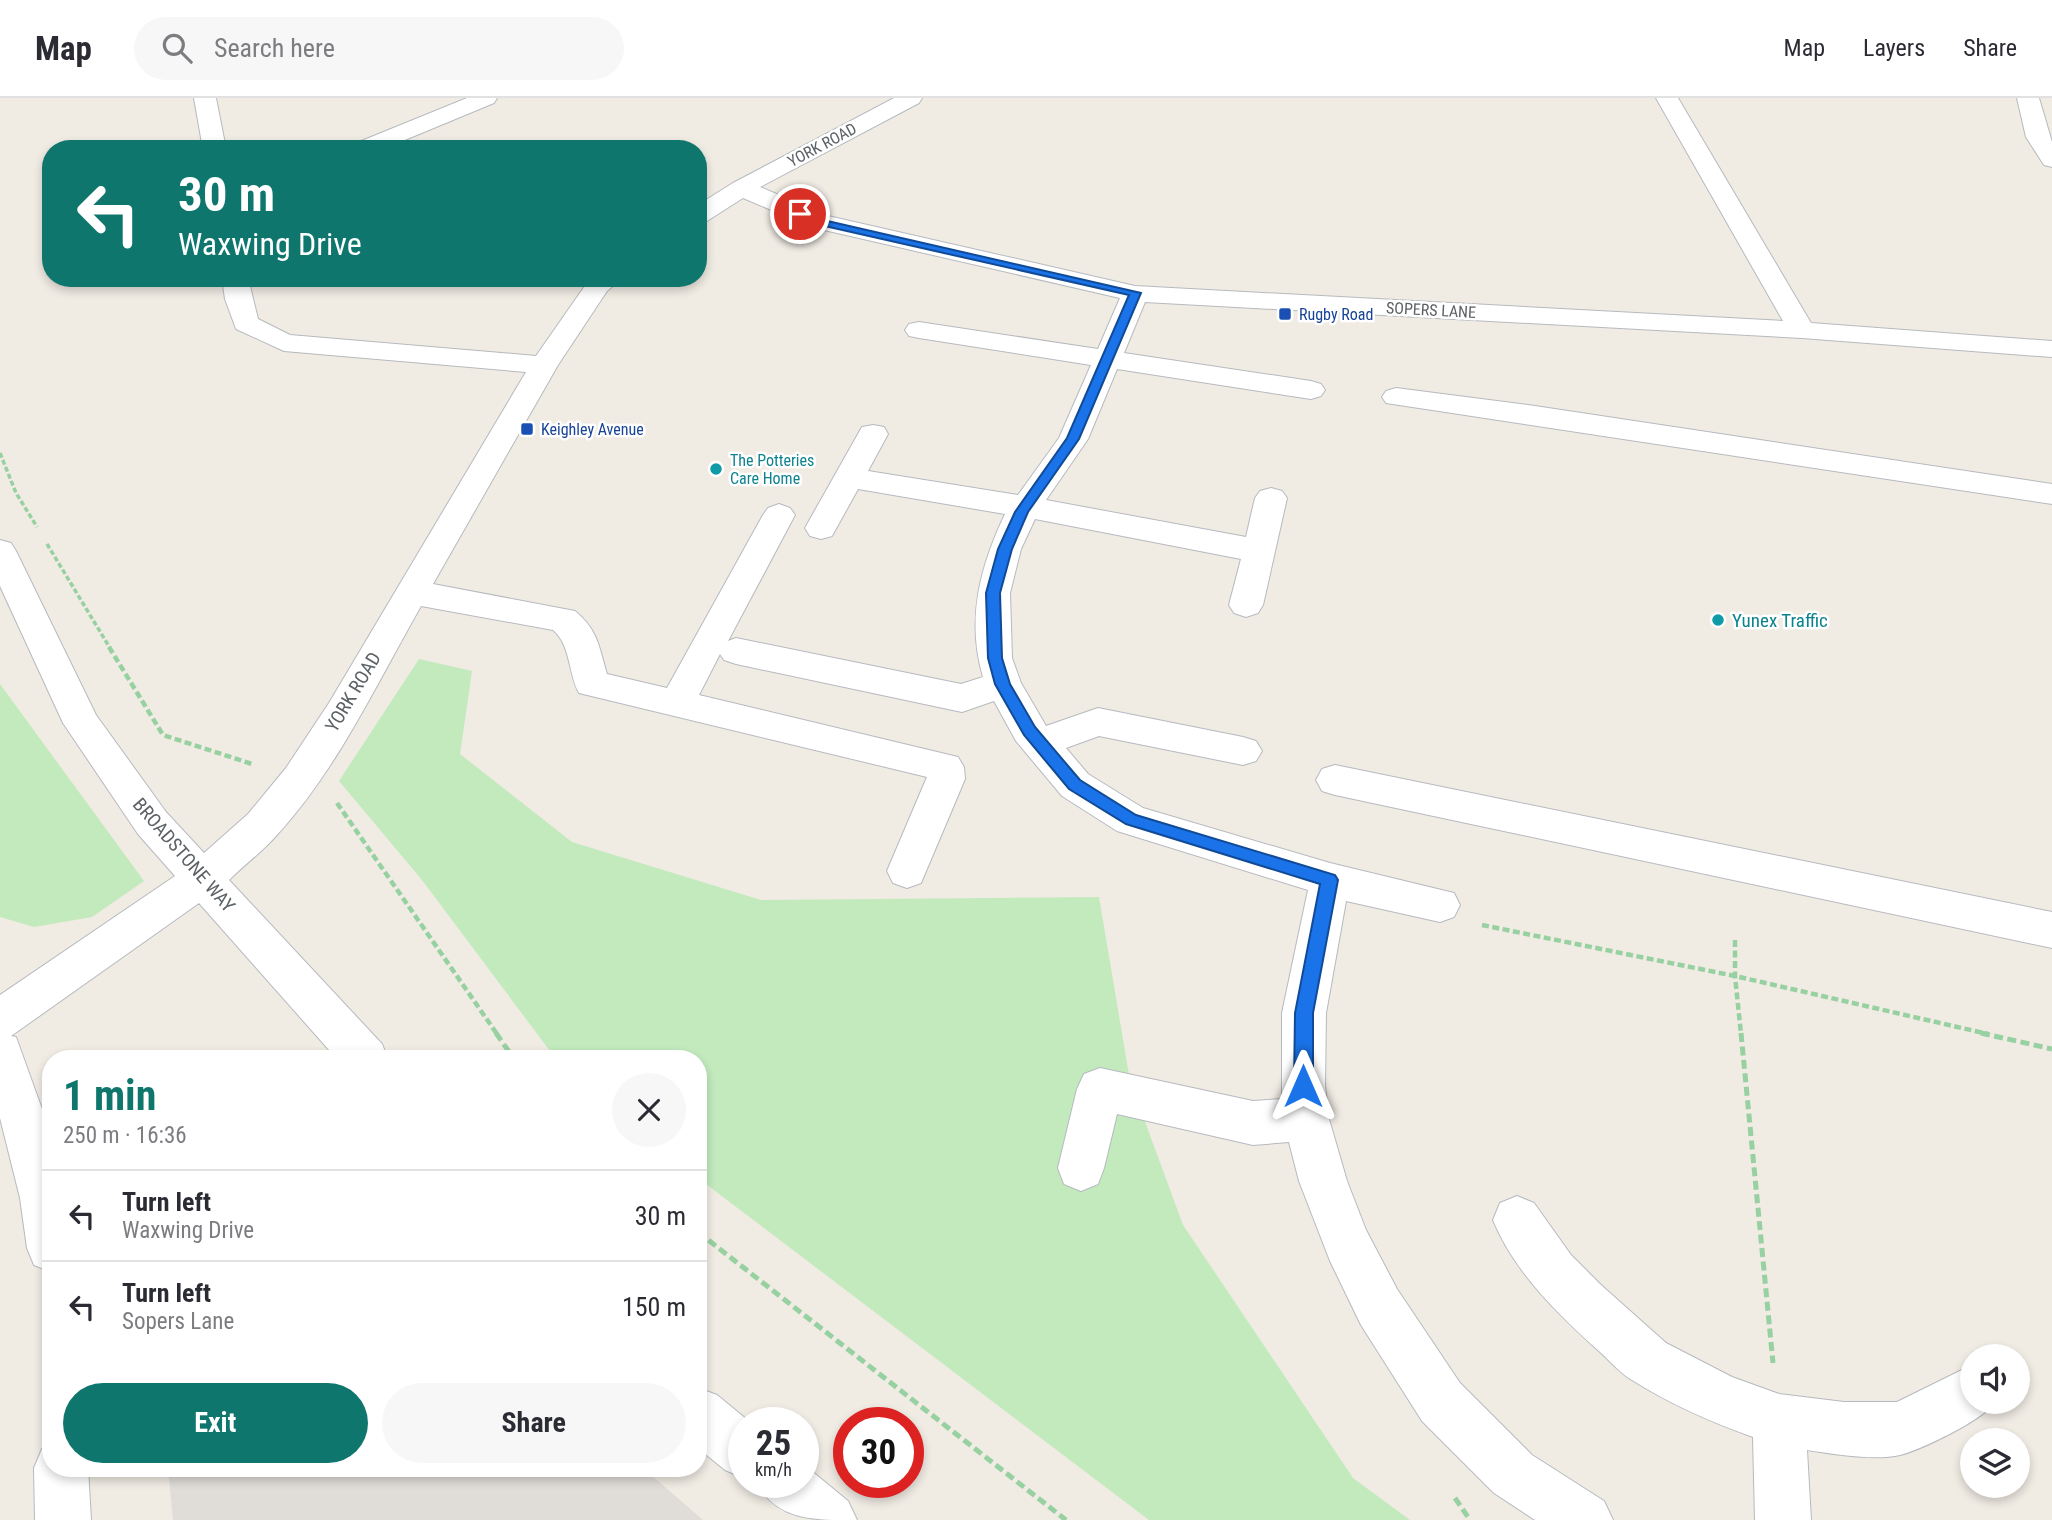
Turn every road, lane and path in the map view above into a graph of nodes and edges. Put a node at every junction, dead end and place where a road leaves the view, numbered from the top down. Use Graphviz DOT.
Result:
graph roads {
  1 [pos="205,98"];
  2 [pos="486,98"];
  3 [pos="911,98"];
  4 [pos="1667,98"];
  5 [pos="2028,98"];
  6 [pos="213,140"];
  7 [pos="384,140"];
  8 [pos="2052,160"];
  9 [pos="741,188"];
  10 [pos="707,210"];
  11 [pos="236,287"];
  12 [pos="597,287"];
  13 [pos="1135,293"];
  14 [pos="919,330"];
  15 [pos="1802,330"];
  16 [pos="2052,349"];
  17 [pos="1107,359"];
  18 [pos="544,365"];
  19 [pos="1311,390"];
  20 [pos="1395,397"];
  21 [pos="873,434"];
  22 [pos="0,453"];
  23 [pos="849,478"];
  24 [pos="2052,494"];
  25 [pos="1271,498"];
  26 [pos="1025,508"];
  27 [pos="779,515"];
  28 [pos="821,528"];
  29 [pos="0,551"];
  30 [pos="1259,551"];
  31 [pos="411,592"];
  32 [pos="1246,605"];
  33 [pos="736,651"];
  34 [pos="1003,684"];
  35 [pos="676,704"];
  36 [pos="1040,743"];
  37 [pos="1242,751"];
  38 [pos="299,779"];
  39 [pos="1335,780"];
  40 [pos="907,871"];
  41 [pos="202,879"];
  42 [pos="1329,880"];
  43 [pos="1440,905"];
  44 [pos="2052,930"];
  45 [pos="1735,940"];
  46 [pos="1734,976"];
  47 [pos="0,1020"];
  48 [pos="2052,1049"];
  49 [pos="358,1050"];
  50 [pos="508,1050"];
  51 [pos="0,1052"];
  52 [pos="1306,1119"];
  53 [pos="1081,1168"];
  54 [pos="42,1191"];
  55 [pos="1517,1220"];
  56 [pos="707,1240"];
  57 [pos="1960,1398"];
  58 [pos="1779,1420"];
  59 [pos="707,1421"];
  60 [pos="728,1438"];
  61 [pos="61,1477"];
  62 [pos="802,1498"];
  63 [pos="63,1520"];
  64 [pos="829,1520"];
  65 [pos="1066,1520"];
  66 [pos="1585,1520"];
  67 [pos="1783,1520"];
  1 -- 6 [label="street"];
  2 -- 7 [label="street"];
  3 -- 9 [label="street, YORK ROAD"];
  4 -- 15 [label="street"];
  5 -- 8 [label="street"];
  9 -- 10 [label="street, YORK ROAD"];
  9 -- 13 [label="street, SOPERS LANE"];
  11 -- 18 [label="street"];
  12 -- 18 [label="street, YORK ROAD"];
  13 -- 15 [label="street, SOPERS LANE"];
  13 -- 17 [label="street"];
  14 -- 17 [label="street"];
  15 -- 16 [label="street, SOPERS LANE"];
  17 -- 19 [label="street"];
  17 -- 26 [label="street"];
  18 -- 31 [label="street, YORK ROAD"];
  20 -- 24 [label="street"];
  21 -- 23 [label="street"];
  22 -- 38 [label="path"];
  23 -- 26 [label="street"];
  23 -- 28 [label="street"];
  25 -- 30 [label="street"];
  26 -- 30 [label="street"];
  26 -- 34 [label="street"];
  27 -- 35 [label="street"];
  29 -- 41 [label="street, BROADSTONE WAY"];
  30 -- 32 [label="street"];
  31 -- 35 [label="street"];
  31 -- 38 [label="street, YORK ROAD"];
  33 -- 34 [label="street"];
  34 -- 36 [label="street"];
  35 -- 40 [label="street"];
  36 -- 37 [label="street"];
  36 -- 42 [label="street"];
  38 -- 41 [label="street, YORK ROAD"];
  38 -- 50 [label="path"];
  39 -- 44 [label="street"];
  41 -- 47 [label="street, YORK ROAD"];
  41 -- 49 [label="street, BROADSTONE WAY"];
  42 -- 43 [label="street"];
  42 -- 52 [label="street"];
  43 -- 46 [label="path"];
  45 -- 46 [label="path"];
  46 -- 48 [label="path"];
  46 -- 58 [label="path"];
  51 -- 54 [label="street"];
  52 -- 53 [label="street"];
  52 -- 66 [label="street"];
  55 -- 58 [label="street"];
  56 -- 65 [label="path"];
  57 -- 58 [label="street"];
  58 -- 67 [label="street"];
  59 -- 60 [label="street"];
  61 -- 63 [label="street"];
  62 -- 64 [label="street"];
}
